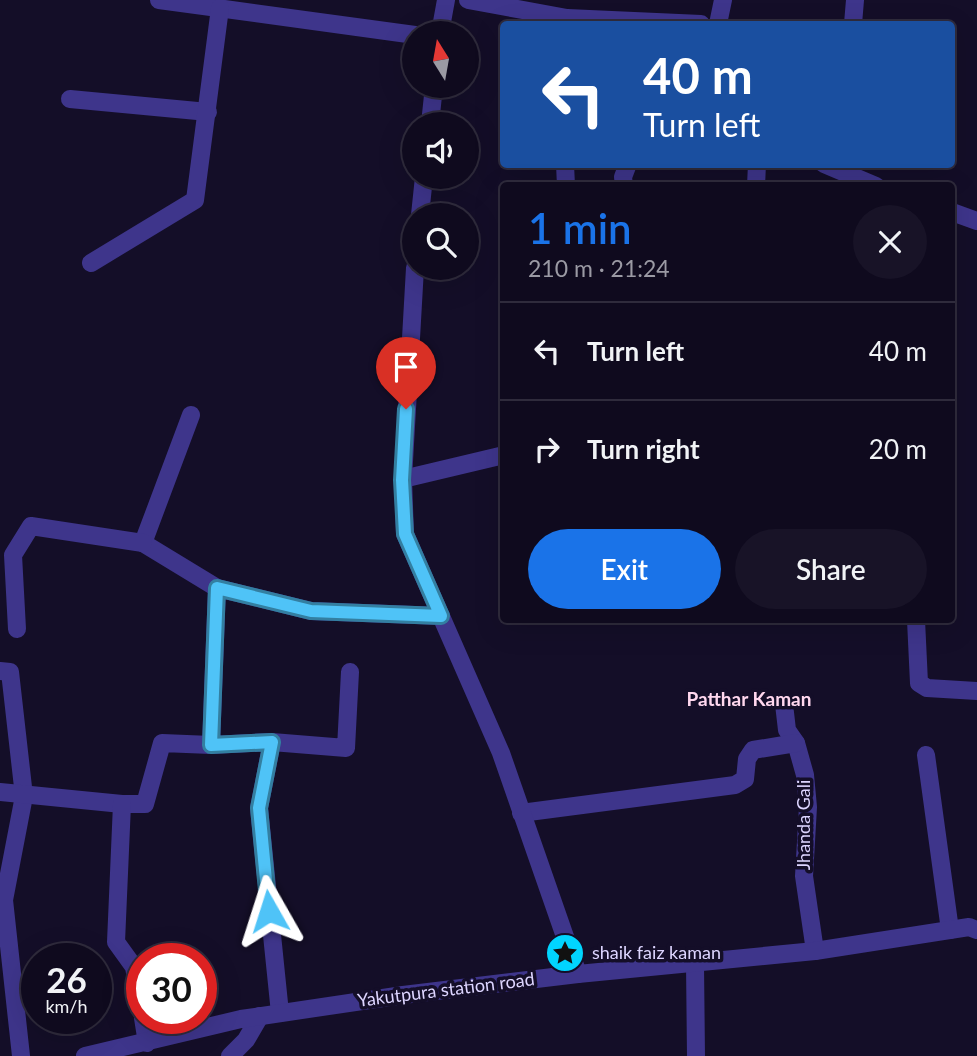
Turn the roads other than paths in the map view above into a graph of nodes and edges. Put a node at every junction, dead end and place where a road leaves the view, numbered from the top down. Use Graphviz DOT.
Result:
graph roads {
  1 [pos="159,0"];
  2 [pos="446,0"];
  3 [pos="468,0"];
  4 [pos="723,0"];
  5 [pos="855,0"];
  6 [pos="220,8"];
  7 [pos="442,21"];
  8 [pos="567,21"];
  9 [pos="719,21"];
  10 [pos="853,21"];
  11 [pos="402,33"];
  12 [pos="69,99"];
  13 [pos="208,112"];
  14 [pos="833,168"];
  15 [pos="867,182"];
  16 [pos="955,213"];
  17 [pos="977,221"];
  18 [pos="91,263"];
  19 [pos="414,280"];
  20 [pos="191,415"];
  21 [pos="500,455"];
  22 [pos="402,480"];
  23 [pos="143,543"];
  24 [pos="6,554"];
  25 [pos="217,588"];
  26 [pos="441,616"];
  27 [pos="916,623"];
  28 [pos="17,629"];
  29 [pos="0,671"];
  30 [pos="350,672"];
  31 [pos="977,691"];
  32 [pos="783,704"];
  33 [pos="272,742"];
  34 [pos="796,743"];
  35 [pos="211,745"];
  36 [pos="926,755"];
  37 [pos="0,792"];
  38 [pos="23,796"];
  39 [pos="122,804"];
  40 [pos="522,813"];
  41 [pos="974,927"];
  42 [pos="950,930"];
  43 [pos="815,951"];
  44 [pos="126,955"];
  45 [pos="695,964"];
  46 [pos="578,974"];
  47 [pos="280,1013"];
  48 [pos="260,1016"];
  49 [pos="146,1034"];
  50 [pos="147,1043"];
  51 [pos="21,1056"];
  52 [pos="88,1056"];
  53 [pos="230,1056"];
  54 [pos="696,1056"];
  1 -- 6 [label="street"];
  2 -- 7 [label="street"];
  3 -- 8 [label="street"];
  4 -- 9 [label="street"];
  5 -- 10 [label="street"];
  6 -- 11 [label="street"];
  6 -- 13 [label="street"];
  12 -- 13 [label="street"];
  13 -- 18 [label="street"];
  14 -- 15 [label="street"];
  16 -- 17 [label="street"];
  19 -- 22 [label="street"];
  20 -- 23 [label="street"];
  21 -- 22 [label="street"];
  22 -- 26 [label="street"];
  23 -- 24 [label="street"];
  23 -- 25 [label="street"];
  24 -- 28 [label="street"];
  25 -- 26 [label="street"];
  25 -- 35 [label="street"];
  26 -- 40 [label="street"];
  27 -- 31 [label="street"];
  29 -- 38 [label="street"];
  30 -- 33 [label="street"];
  32 -- 34 [label="street, Jhanda Gali"];
  33 -- 35 [label="street"];
  33 -- 47 [label="street"];
  34 -- 40 [label="street"];
  34 -- 43 [label="street, Jhanda Gali"];
  35 -- 39 [label="street"];
  36 -- 42 [label="street"];
  37 -- 38 [label="street"];
  38 -- 39 [label="street"];
  38 -- 51 [label="street"];
  39 -- 44 [label="street"];
  40 -- 46 [label="street"];
  41 -- 42 [label="street, Yakutpura station road"];
  42 -- 43 [label="street, Yakutpura station road"];
  43 -- 45 [label="street, Yakutpura station road"];
  45 -- 46 [label="street, Yakutpura station road"];
  45 -- 54 [label="street"];
  46 -- 47 [label="street, Yakutpura station road"];
  47 -- 48 [label="street, Yakutpura station road"];
  48 -- 50 [label="street, Yakutpura station road"];
  48 -- 53 [label="street"];
  49 -- 50 [label="street"];
  50 -- 52 [label="street, Yakutpura station road"];
}
